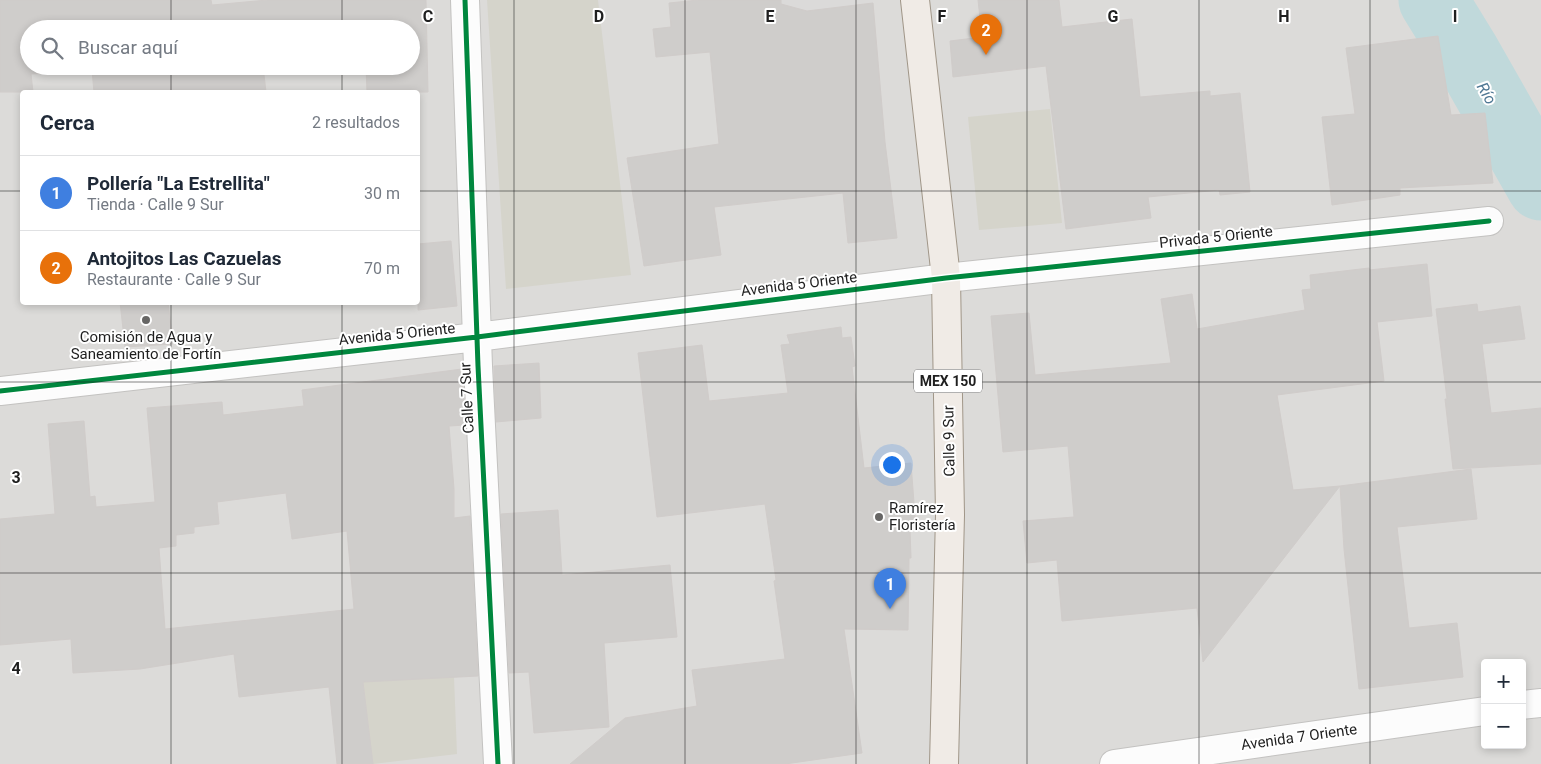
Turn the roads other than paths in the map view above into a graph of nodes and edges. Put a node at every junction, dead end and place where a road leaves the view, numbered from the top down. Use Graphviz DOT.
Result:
graph roads {
  1 [pos="465,0"];
  2 [pos="915,0"];
  3 [pos="1489,221"];
  4 [pos="946,278"];
  5 [pos="477,337"];
  6 [pos="0,391"];
  7 [pos="1541,703"];
  8 [pos="1526,705"];
  9 [pos="1481,712"];
  10 [pos="498,764"];
  11 [pos="944,764"];
  12 [pos="1114,764"];
  1 -- 5 [label="street, Calle 7 Sur"];
  2 -- 4 [label="main road, Calle 9 Sur / MEX 150"];
  3 -- 4 [label="street, Privada 5 Oriente"];
  4 -- 5 [label="street, Avenida 5 Oriente"];
  4 -- 11 [label="main road, Calle 9 Sur / MEX 150"];
  5 -- 6 [label="street, Avenida 5 Oriente"];
  5 -- 10 [label="street, Calle 7 Sur"];
  7 -- 8 [label="street"];
  9 -- 12 [label="street, Avenida 7 Oriente"];
}
